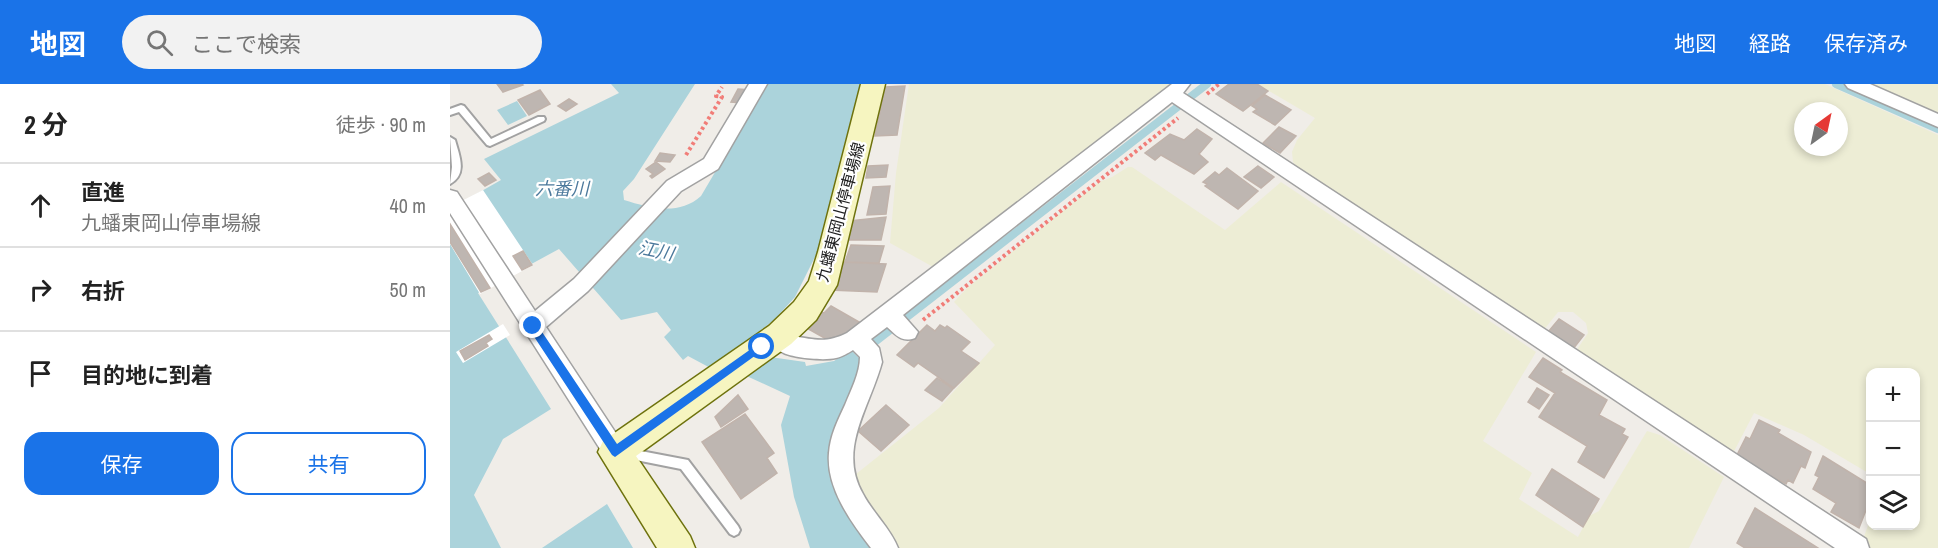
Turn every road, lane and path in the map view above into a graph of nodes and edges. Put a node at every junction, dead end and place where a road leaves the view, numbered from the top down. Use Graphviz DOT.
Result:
graph roads {
  1 [pos="758,84"];
  2 [pos="873,84"];
  3 [pos="1854,84"];
  4 [pos="722,87"];
  5 [pos="1183,97"];
  6 [pos="450,112"];
  7 [pos="541,119"];
  8 [pos="1938,121"];
  9 [pos="450,140"];
  10 [pos="450,180"];
  11 [pos="682,181"];
  12 [pos="453,201"];
  13 [pos="898,324"];
  14 [pos="533,326"];
  15 [pos="771,341"];
  16 [pos="862,346"];
  17 [pos="615,452"];
  18 [pos="734,530"];
  19 [pos="677,548"];
  20 [pos="886,548"];
  21 [pos="1857,548"];
  1 -- 11 [label="street"];
  2 -- 15 [label="main road, 九蟠東岡山停車場線"];
  3 -- 8 [label="street"];
  4 -- 11 [label="path"];
  5 -- 13 [label="street"];
  5 -- 13 [label="path"];
  5 -- 21 [label="street"];
  6 -- 7 [label="lane"];
  9 -- 10 [label="lane"];
  11 -- 14 [label="street"];
  12 -- 14 [label="street"];
  13 -- 16 [label="street"];
  14 -- 17 [label="street"];
  15 -- 16 [label="street"];
  15 -- 17 [label="main road, 九蟠東岡山停車場線"];
  16 -- 20 [label="street"];
  17 -- 18 [label="lane"];
  17 -- 19 [label="main road"];
}
